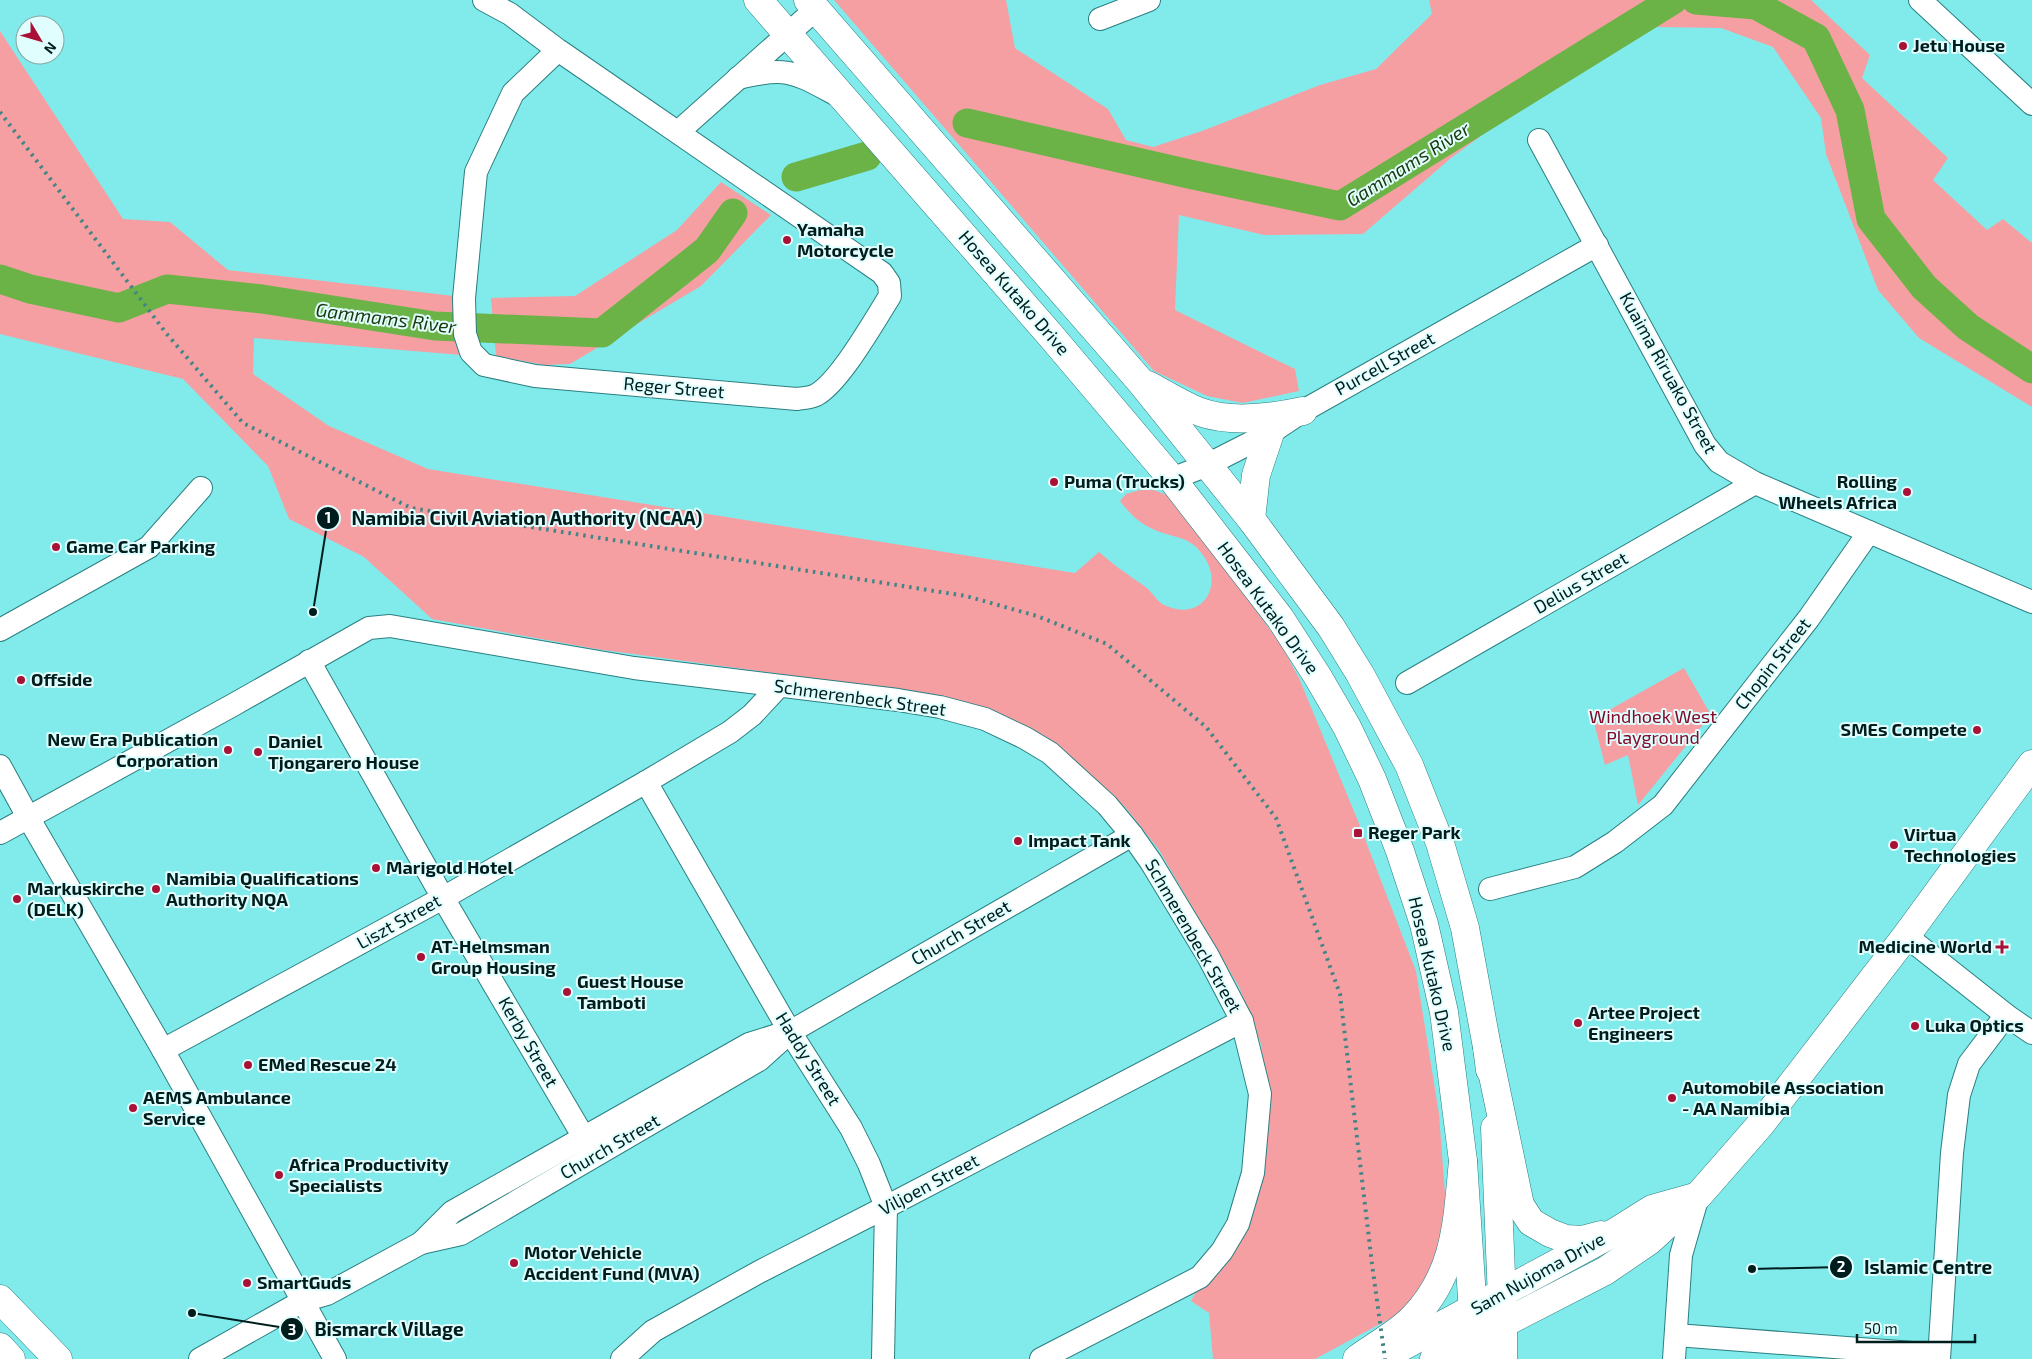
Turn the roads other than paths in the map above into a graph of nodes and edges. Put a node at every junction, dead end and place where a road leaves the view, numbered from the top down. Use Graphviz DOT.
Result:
graph roads {
  1 [pos="486,0"];
  2 [pos="758,0"];
  3 [pos="1149,0"];
  4 [pos="1920,0"];
  5 [pos="812,5"];
  6 [pos="1100,19"];
  7 [pos="788,34"];
  8 [pos="558,50"];
  9 [pos="738,78"];
  10 [pos="845,99"];
  11 [pos="2032,104"];
  12 [pos="678,132"];
  13 [pos="1539,140"];
  14 [pos="1597,245"];
  15 [pos="1140,381"];
  16 [pos="1303,411"];
  17 [pos="1270,433"];
  18 [pos="1207,465"];
  19 [pos="1172,480"];
  20 [pos="1756,482"];
  21 [pos="201,488"];
  22 [pos="1251,519"];
  23 [pos="1869,532"];
  24 [pos="2032,602"];
  25 [pos="0,630"];
  26 [pos="309,661"];
  27 [pos="1407,683"];
  28 [pos="779,686"];
  29 [pos="2032,764"];
  30 [pos="0,766"];
  31 [pos="646,782"];
  32 [pos="28,817"];
  33 [pos="0,833"];
  34 [pos="1132,835"];
  35 [pos="1490,889"];
  36 [pos="443,898"];
  37 [pos="1906,936"];
  38 [pos="2006,1015"];
  39 [pos="1242,1021"];
  40 [pos="790,1032"];
  41 [pos="2032,1033"];
  42 [pos="1487,1046"];
  43 [pos="163,1050"];
  44 [pos="583,1136"];
  45 [pos="1463,1161"];
  46 [pos="1698,1196"];
  47 [pos="886,1207"];
  48 [pos="1617,1231"];
  49 [pos="421,1243"];
  50 [pos="1502,1293"];
  51 [pos="0,1299"];
  52 [pos="303,1301"];
  53 [pos="1471,1310"];
  54 [pos="1503,1323"];
  55 [pos="1676,1335"];
  56 [pos="0,1348"];
  57 [pos="1475,1348"];
  58 [pos="1939,1357"];
  59 [pos="11,1359"];
  60 [pos="58,1359"];
  61 [pos="200,1359"];
  62 [pos="335,1359"];
  63 [pos="622,1359"];
  64 [pos="883,1359"];
  65 [pos="1041,1359"];
  66 [pos="1357,1359"];
  67 [pos="1379,1359"];
  68 [pos="1434,1359"];
  69 [pos="1502,1359"];
  70 [pos="1674,1359"];
  1 -- 8 [label="street, Reger Street"];
  2 -- 7 [label="main road, Hosea Kutako Drive"];
  3 -- 6 [label="street"];
  4 -- 11 [label="street"];
  5 -- 7 [label="street"];
  5 -- 15 [label="main road"];
  7 -- 9 [label="street"];
  7 -- 10 [label="main road, Hosea Kutako Drive"];
  8 -- 12 [label="street, Reger Street"];
  8 -- 12 [label="street, Reger Street"];
  9 -- 10 [label="street"];
  9 -- 12 [label="street"];
  10 -- 19 [label="main road, Hosea Kutako Drive"];
  13 -- 14 [label="street, Kuaima Riruako Street"];
  14 -- 16 [label="street, Purcell Street"];
  14 -- 20 [label="street, Kuaima Riruako Street"];
  15 -- 16 [label="main road"];
  15 -- 18 [label="main road"];
  16 -- 17 [label="street, Purcell Street"];
  17 -- 18 [label="street, Purcell Street"];
  17 -- 22 [label="main road"];
  18 -- 19 [label="street, Purcell Street"];
  18 -- 22 [label="main road"];
  19 -- 45 [label="main road, Hosea Kutako Drive"];
  20 -- 23 [label="street, Kuaima Riruako Street"];
  20 -- 27 [label="street, Delius Street"];
  21 -- 25 [label="street"];
  22 -- 42 [label="main road"];
  23 -- 24 [label="street, Kuaima Riruako Street"];
  23 -- 35 [label="street, Chopin Street"];
  26 -- 28 [label="street, Schmerenbeck Street"];
  26 -- 32 [label="street, Schmerenbeck Street"];
  26 -- 36 [label="street, Kerby Street"];
  28 -- 31 [label="street, Liszt Street"];
  28 -- 34 [label="street, Schmerenbeck Street"];
  29 -- 37 [label="main road, Sam Nujoma Drive"];
  30 -- 32 [label="street"];
  31 -- 36 [label="street, Liszt Street"];
  31 -- 40 [label="street, Haddy Street"];
  32 -- 33 [label="street, Schmerenbeck Street"];
  32 -- 43 [label="street"];
  34 -- 39 [label="street, Schmerenbeck Street"];
  34 -- 40 [label="street, Church Street"];
  36 -- 43 [label="street, Liszt Street"];
  36 -- 44 [label="street, Kerby Street"];
  37 -- 38 [label="street"];
  37 -- 46 [label="main road, Sam Nujoma Drive"];
  38 -- 41 [label="street"];
  38 -- 58 [label="street"];
  39 -- 47 [label="street, Viljoen Street"];
  39 -- 65 [label="street, Schmerenbeck Street"];
  40 -- 44 [label="street, Church Street"];
  40 -- 47 [label="street, Haddy Street"];
  40 -- 49 [label="street, Church Street"];
  42 -- 48 [label="main road"];
  42 -- 50 [label="main road"];
  43 -- 52 [label="street"];
  44 -- 49 [label="street, Church Street"];
  45 -- 53 [label="main road, Hosea Kutako Drive"];
  45 -- 66 [label="main road"];
  46 -- 48 [label="main road, Sam Nujoma Drive"];
  46 -- 54 [label="main road, Sam Nujoma Drive"];
  46 -- 55 [label="street"];
  47 -- 63 [label="street, Viljoen Street"];
  47 -- 64 [label="street, Haddy Street"];
  48 -- 50 [label="main road, Sam Nujoma Drive"];
  49 -- 52 [label="street, Church Street"];
  50 -- 53 [label="main road, Sam Nujoma Drive"];
  50 -- 54 [label="main road"];
  51 -- 60 [label="main road"];
  52 -- 61 [label="street, Church Street"];
  52 -- 62 [label="street"];
  53 -- 57 [label="main road, Hosea Kutako Drive"];
  53 -- 67 [label="main road, Sam Nujoma Drive"];
  54 -- 57 [label="main road, Sam Nujoma Drive"];
  54 -- 69 [label="main road"];
  55 -- 58 [label="street"];
  55 -- 70 [label="street"];
  56 -- 59 [label="main road"];
  57 -- 68 [label="main road, Sam Nujoma Drive"];
}
